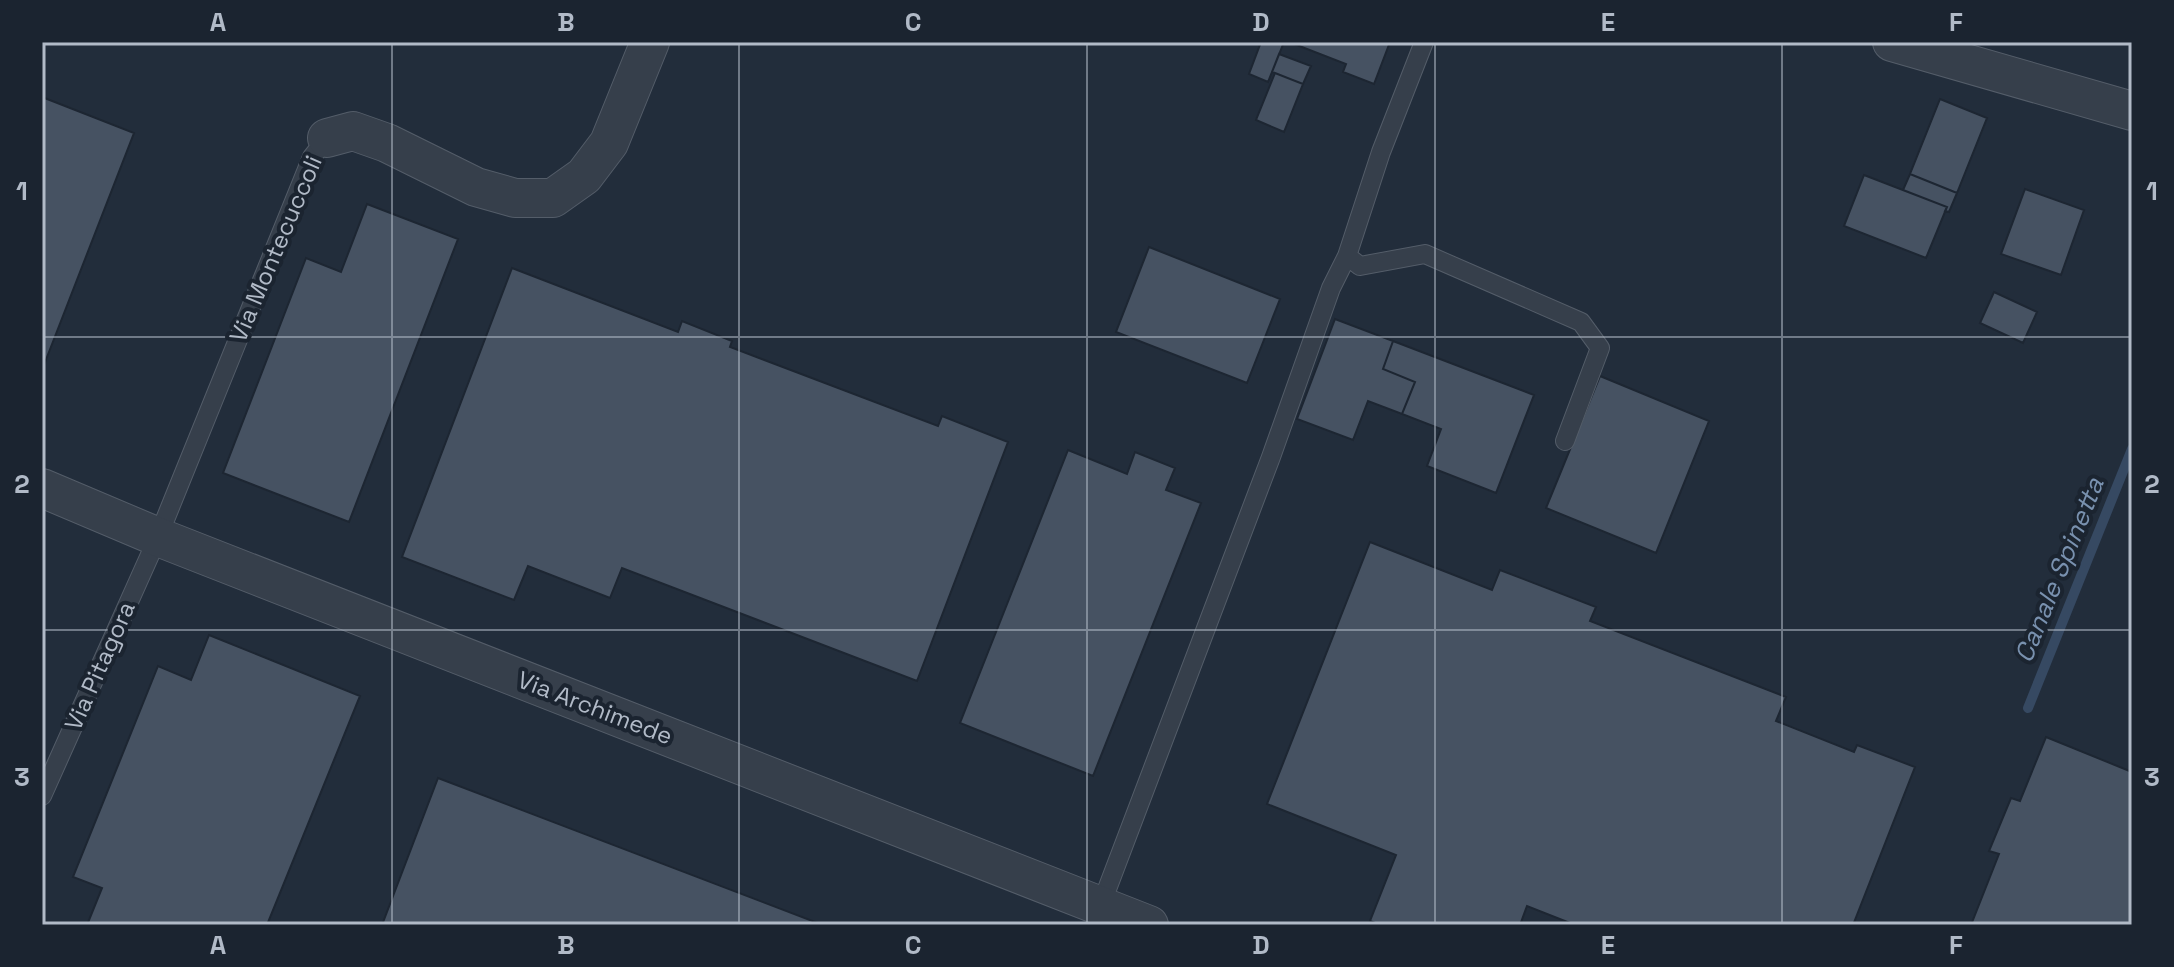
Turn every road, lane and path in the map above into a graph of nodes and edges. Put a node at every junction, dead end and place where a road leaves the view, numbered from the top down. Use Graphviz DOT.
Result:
graph roads {
  1 [pos="650,42"];
  2 [pos="1424,42"];
  3 [pos="1892,42"];
  4 [pos="2132,111"];
  5 [pos="327,138"];
  6 [pos="1348,254"];
  7 [pos="1565,441"];
  8 [pos="42,488"];
  9 [pos="158,537"];
  10 [pos="42,796"];
  11 [pos="1101,905"];
  12 [pos="1149,925"];
  1 -- 5 [label="street, Via Montecuccoli"];
  2 -- 6 [label="lane"];
  3 -- 4 [label="street"];
  5 -- 9 [label="lane, Via Montecuccoli"];
  6 -- 7 [label="lane"];
  6 -- 11 [label="lane"];
  8 -- 9 [label="street, Via Archimede"];
  9 -- 10 [label="lane, Via Pitagora"];
  9 -- 11 [label="street, Via Archimede"];
  11 -- 12 [label="street, Via Archimede"];
}
